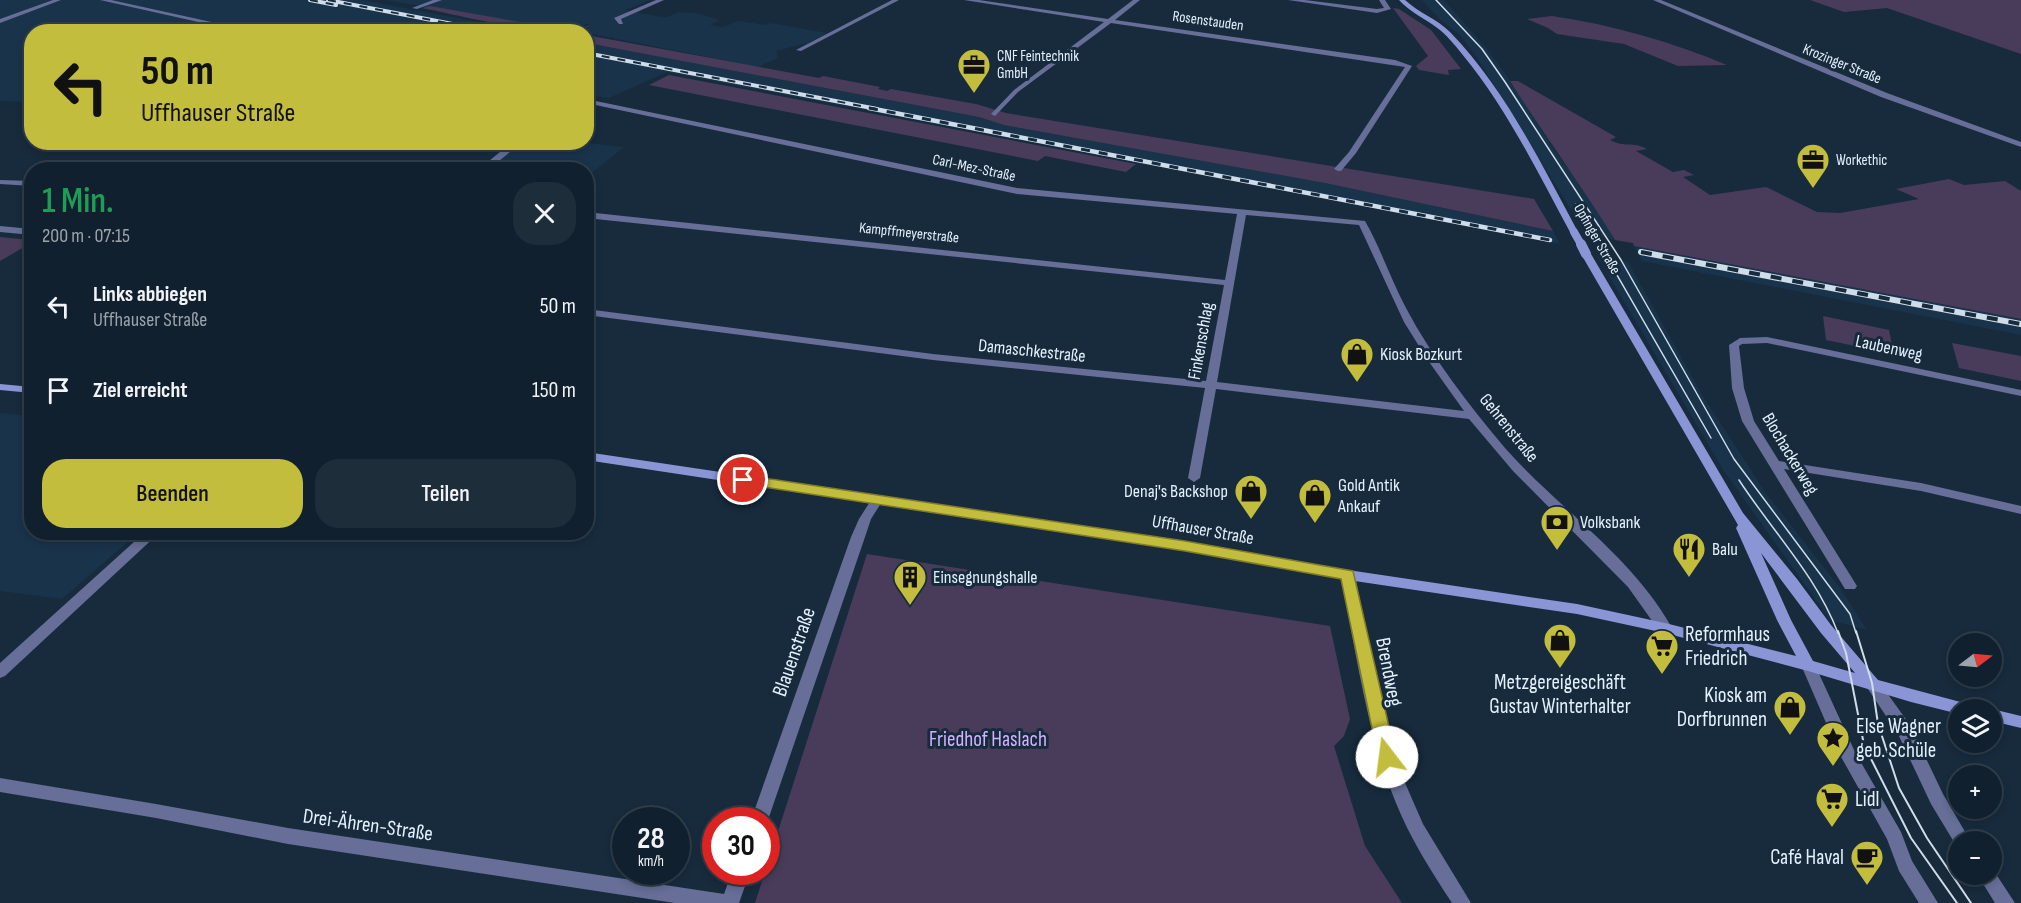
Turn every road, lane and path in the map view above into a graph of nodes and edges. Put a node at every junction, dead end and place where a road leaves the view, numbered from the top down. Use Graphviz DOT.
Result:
graph roads {
  1 [pos="58,0"];
  2 [pos="104,0"];
  3 [pos="439,0"];
  4 [pos="661,0"];
  5 [pos="896,0"];
  6 [pos="967,0"];
  7 [pos="1137,0"];
  8 [pos="1291,0"];
  9 [pos="1382,0"];
  10 [pos="1402,0"];
  11 [pos="1656,0"];
  12 [pos="415,8"];
  13 [pos="1109,20"];
  14 [pos="0,21"];
  15 [pos="621,23"];
  16 [pos="216,24"];
  17 [pos="799,50"];
  18 [pos="594,103"];
  19 [pos="995,114"];
  20 [pos="2021,145"];
  21 [pos="508,150"];
  22 [pos="492,162"];
  23 [pos="1338,169"];
  24 [pos="0,182"];
  25 [pos="24,184"];
  26 [pos="1242,211"];
  27 [pos="594,216"];
  28 [pos="1362,223"];
  29 [pos="0,229"];
  30 [pos="24,231"];
  31 [pos="1228,283"];
  32 [pos="594,313"];
  33 [pos="1751,340"];
  34 [pos="1210,386"];
  35 [pos="0,387"];
  36 [pos="24,389"];
  37 [pos="2021,393"];
  38 [pos="1475,416"];
  39 [pos="594,457"];
  40 [pos="1775,464"];
  41 [pos="1194,478"];
  42 [pos="877,500"];
  43 [pos="2021,510"];
  44 [pos="1738,516"];
  45 [pos="145,540"];
  46 [pos="1348,575"];
  47 [pos="1850,586"];
  48 [pos="1665,628"];
  49 [pos="1808,664"];
  50 [pos="0,672"];
  51 [pos="1872,683"];
  52 [pos="1948,705"];
  53 [pos="2002,717"];
  54 [pos="2021,722"];
  55 [pos="0,785"];
  56 [pos="764,807"];
  57 [pos="1956,831"];
  58 [pos="736,885"];
  59 [pos="1994,885"];
  60 [pos="730,903"];
  61 [pos="1461,903"];
  62 [pos="1929,903"];
  63 [pos="2006,903"];
  1 -- 14 [label="street"];
  2 -- 16 [label="street"];
  3 -- 12 [label="street"];
  4 -- 15 [label="street"];
  5 -- 17 [label="street"];
  6 -- 13 [label="street, Rosenstauden"];
  7 -- 13 [label="street"];
  8 -- 9 [label="street"];
  10 -- 44 [label="street, Opfinger Straße, bridge"];
  11 -- 20 [label="street, Krozinger Straße"];
  13 -- 19 [label="street"];
  13 -- 23 [label="street, Rosenstauden"];
  18 -- 26 [label="street, Carl-Mez-Straße"];
  21 -- 22 [label="street"];
  24 -- 25 [label="street"];
  26 -- 28 [label="street, Carl-Mez-Straße"];
  26 -- 31 [label="street, Finkenschlag"];
  27 -- 31 [label="street, Kampffmeyerstraße"];
  28 -- 38 [label="street, Gehrenstraße"];
  29 -- 30 [label="street"];
  31 -- 34 [label="street, Finkenschlag"];
  32 -- 34 [label="street, Damaschkestraße"];
  33 -- 37 [label="street, Laubenweg"];
  33 -- 40 [label="street, Blochackerweg"];
  34 -- 38 [label="street, Damaschkestraße"];
  34 -- 41 [label="street, Finkenschlag"];
  35 -- 36 [label="street"];
  38 -- 48 [label="street, Gehrenstraße"];
  39 -- 42 [label="street, Uffhauser Straße"];
  40 -- 43 [label="street"];
  40 -- 47 [label="street, Blochackerweg"];
  42 -- 46 [label="street, Uffhauser Straße"];
  42 -- 56 [label="street, Blauenstraße"];
  44 -- 49 [label="street, Opfinger Straße"];
  44 -- 51 [label="street, Opfinger Straße"];
  45 -- 50 [label="street"];
  46 -- 48 [label="street, Uffhauser Straße"];
  46 -- 61 [label="street, Brendweg"];
  48 -- 49 [label="street, Uffhauser Straße"];
  49 -- 51 [label="street, Uffhauser Straße"];
  49 -- 62 [label="street"];
  51 -- 52 [label="street, Uffhauser Straße"];
  51 -- 57 [label="street"];
  53 -- 54 [label="street"];
  55 -- 60 [label="street, Drei-Ähren-Straße"];
  58 -- 60 [label="street"];
  59 -- 63 [label="street"];
}
